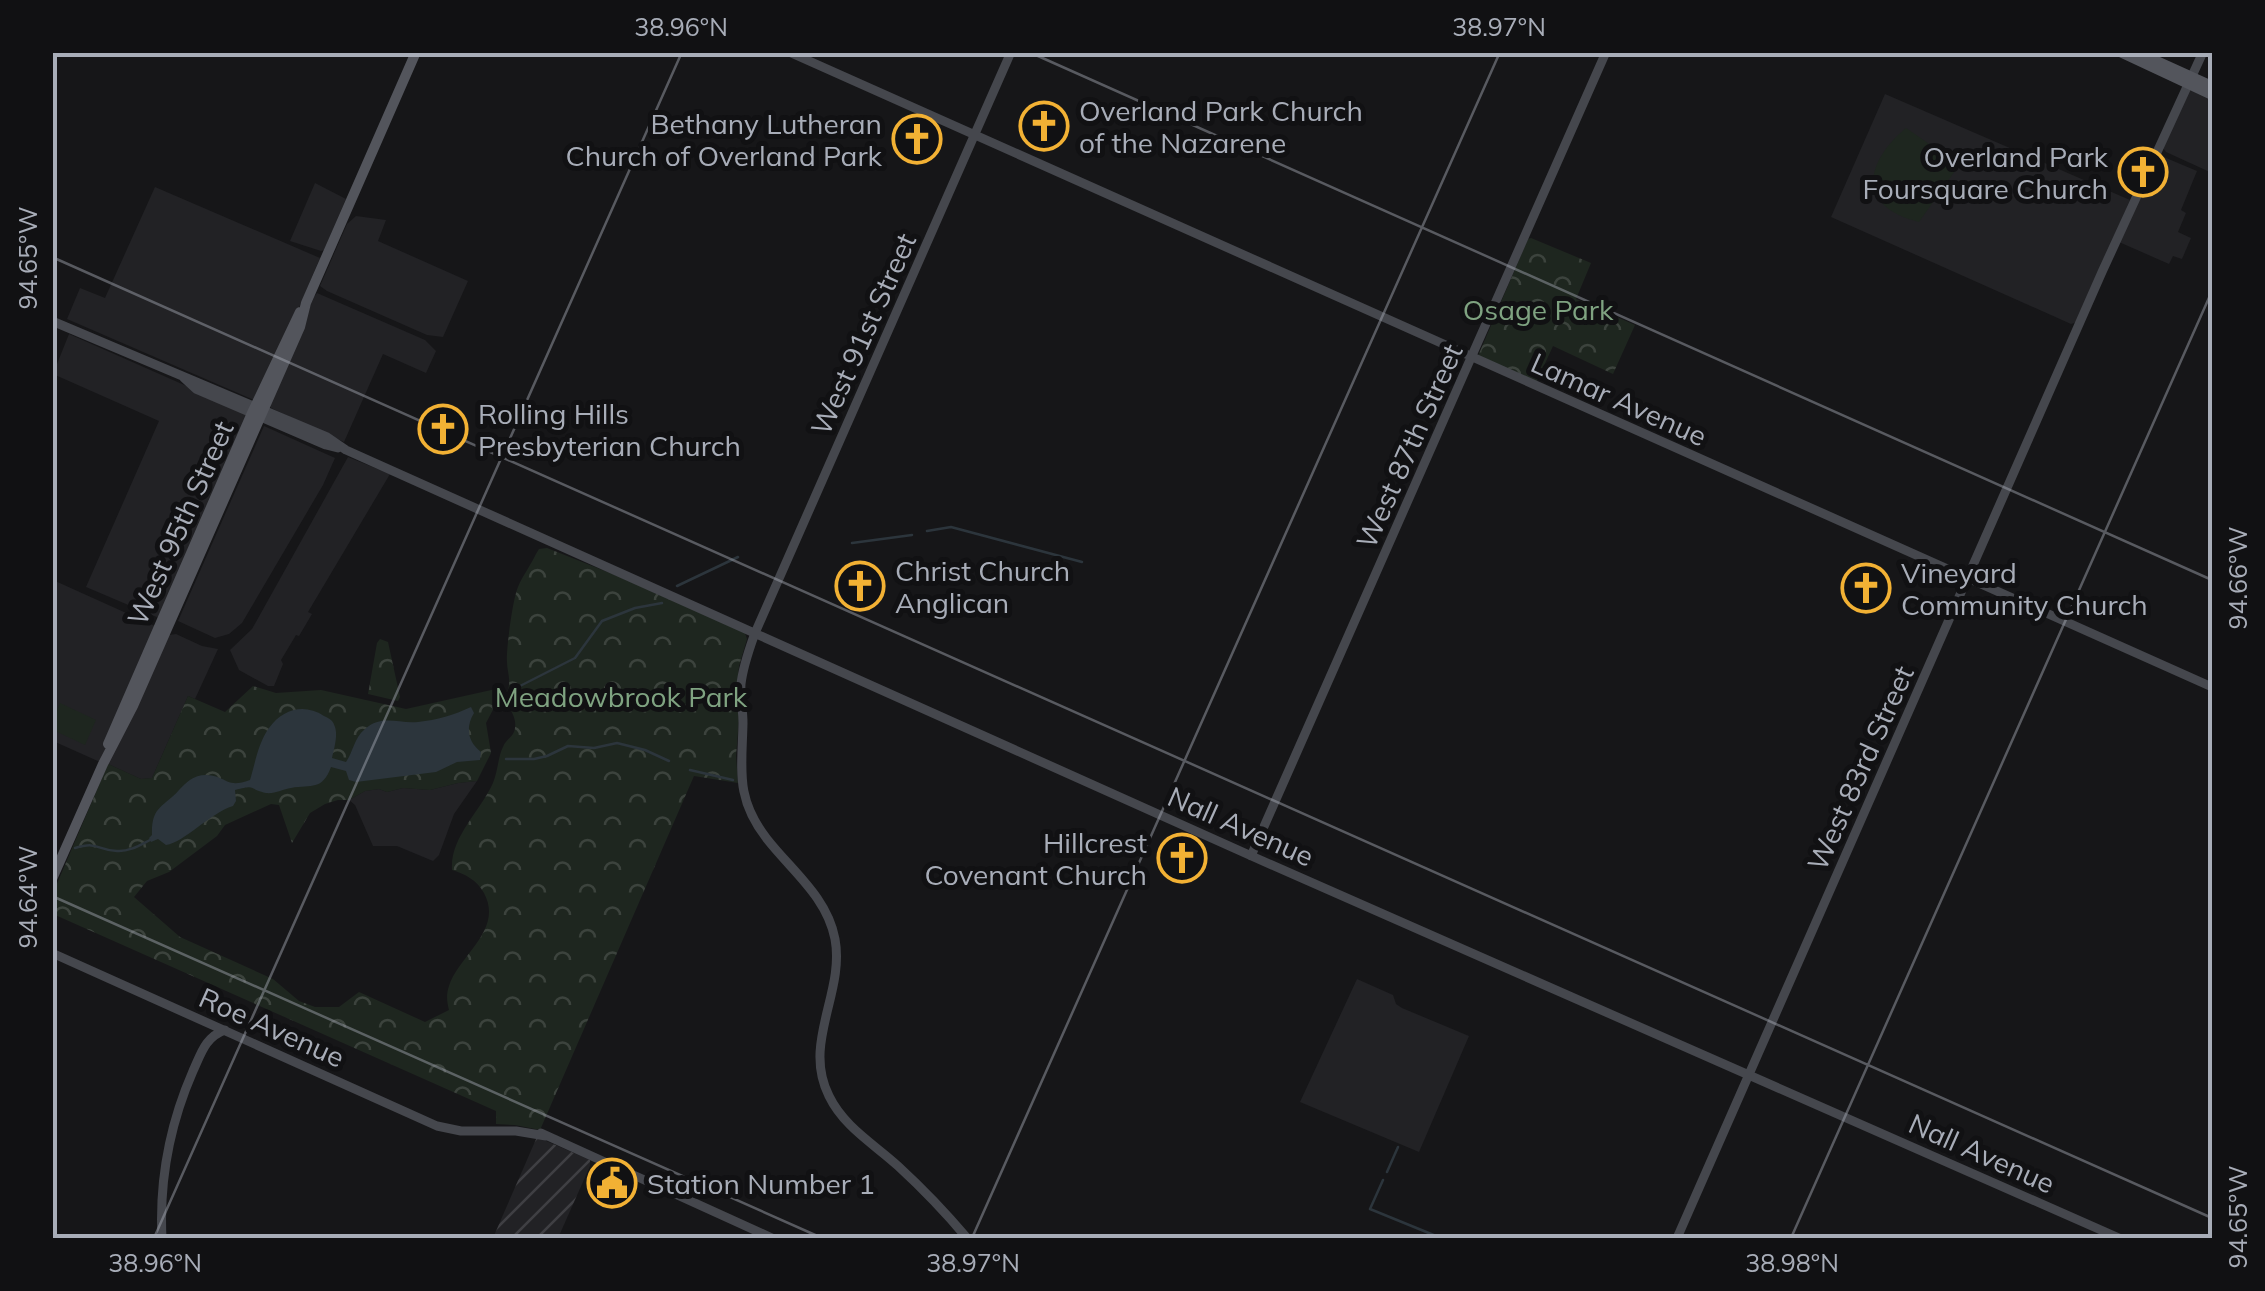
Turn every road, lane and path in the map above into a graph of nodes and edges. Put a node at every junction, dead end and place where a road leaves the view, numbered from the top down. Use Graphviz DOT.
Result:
graph roads {
  1 [pos="416,52"];
  2 [pos="790,52"];
  3 [pos="1012,52"];
  4 [pos="1606,52"];
  5 [pos="2120,52"];
  6 [pos="2137,52"];
  7 [pos="2200,52"];
  8 [pos="2188,80"];
  9 [pos="2212,86"];
  10 [pos="2212,94"];
  11 [pos="975,136"];
  12 [pos="52,321"];
  13 [pos="1472,358"];
  14 [pos="258,412"];
  15 [pos="1967,579"];
  16 [pos="755,633"];
  17 [pos="2212,686"];
  18 [pos="1251,856"];
  19 [pos="52,878"];
  20 [pos="52,953"];
  21 [pos="202,1020"];
  22 [pos="225,1030"];
  23 [pos="205,1044"];
  24 [pos="1748,1075"];
  25 [pos="766,1237"];
  26 [pos="162,1238"];
  27 [pos="967,1238"];
  28 [pos="1677,1238"];
  29 [pos="2119,1238"];
  1 -- 14 [label="main road, West 95th Street"];
  2 -- 11 [label="street, Lamar Avenue"];
  3 -- 11 [label="street, West 91st Street"];
  4 -- 13 [label="street, West 87th Street"];
  5 -- 8 [label="main road"];
  6 -- 8 [label="main road"];
  7 -- 8 [label="street, West 83rd Street"];
  8 -- 9 [label="main road"];
  8 -- 10 [label="main road"];
  8 -- 15 [label="street, West 83rd Street"];
  11 -- 13 [label="street, Lamar Avenue"];
  11 -- 16 [label="street, West 91st Street"];
  12 -- 14 [label="street, Nall Avenue"];
  13 -- 15 [label="street, Lamar Avenue"];
  13 -- 18 [label="street, West 87th Street"];
  14 -- 16 [label="street, Nall Avenue"];
  14 -- 19 [label="main road, West 95th Street"];
  15 -- 17 [label="street, Lamar Avenue"];
  15 -- 24 [label="street, West 83rd Street"];
  16 -- 18 [label="street, Nall Avenue"];
  16 -- 27 [label="street, West 91st Street"];
  18 -- 24 [label="street, Nall Avenue"];
  20 -- 21 [label="street, Roe Avenue"];
  21 -- 22 [label="street, Roe Avenue"];
  21 -- 23 [label="street"];
  22 -- 23 [label="street"];
  22 -- 25 [label="street, Roe Avenue"];
  23 -- 26 [label="street"];
  24 -- 28 [label="street, West 83rd Street"];
  24 -- 29 [label="street, Nall Avenue"];
}
